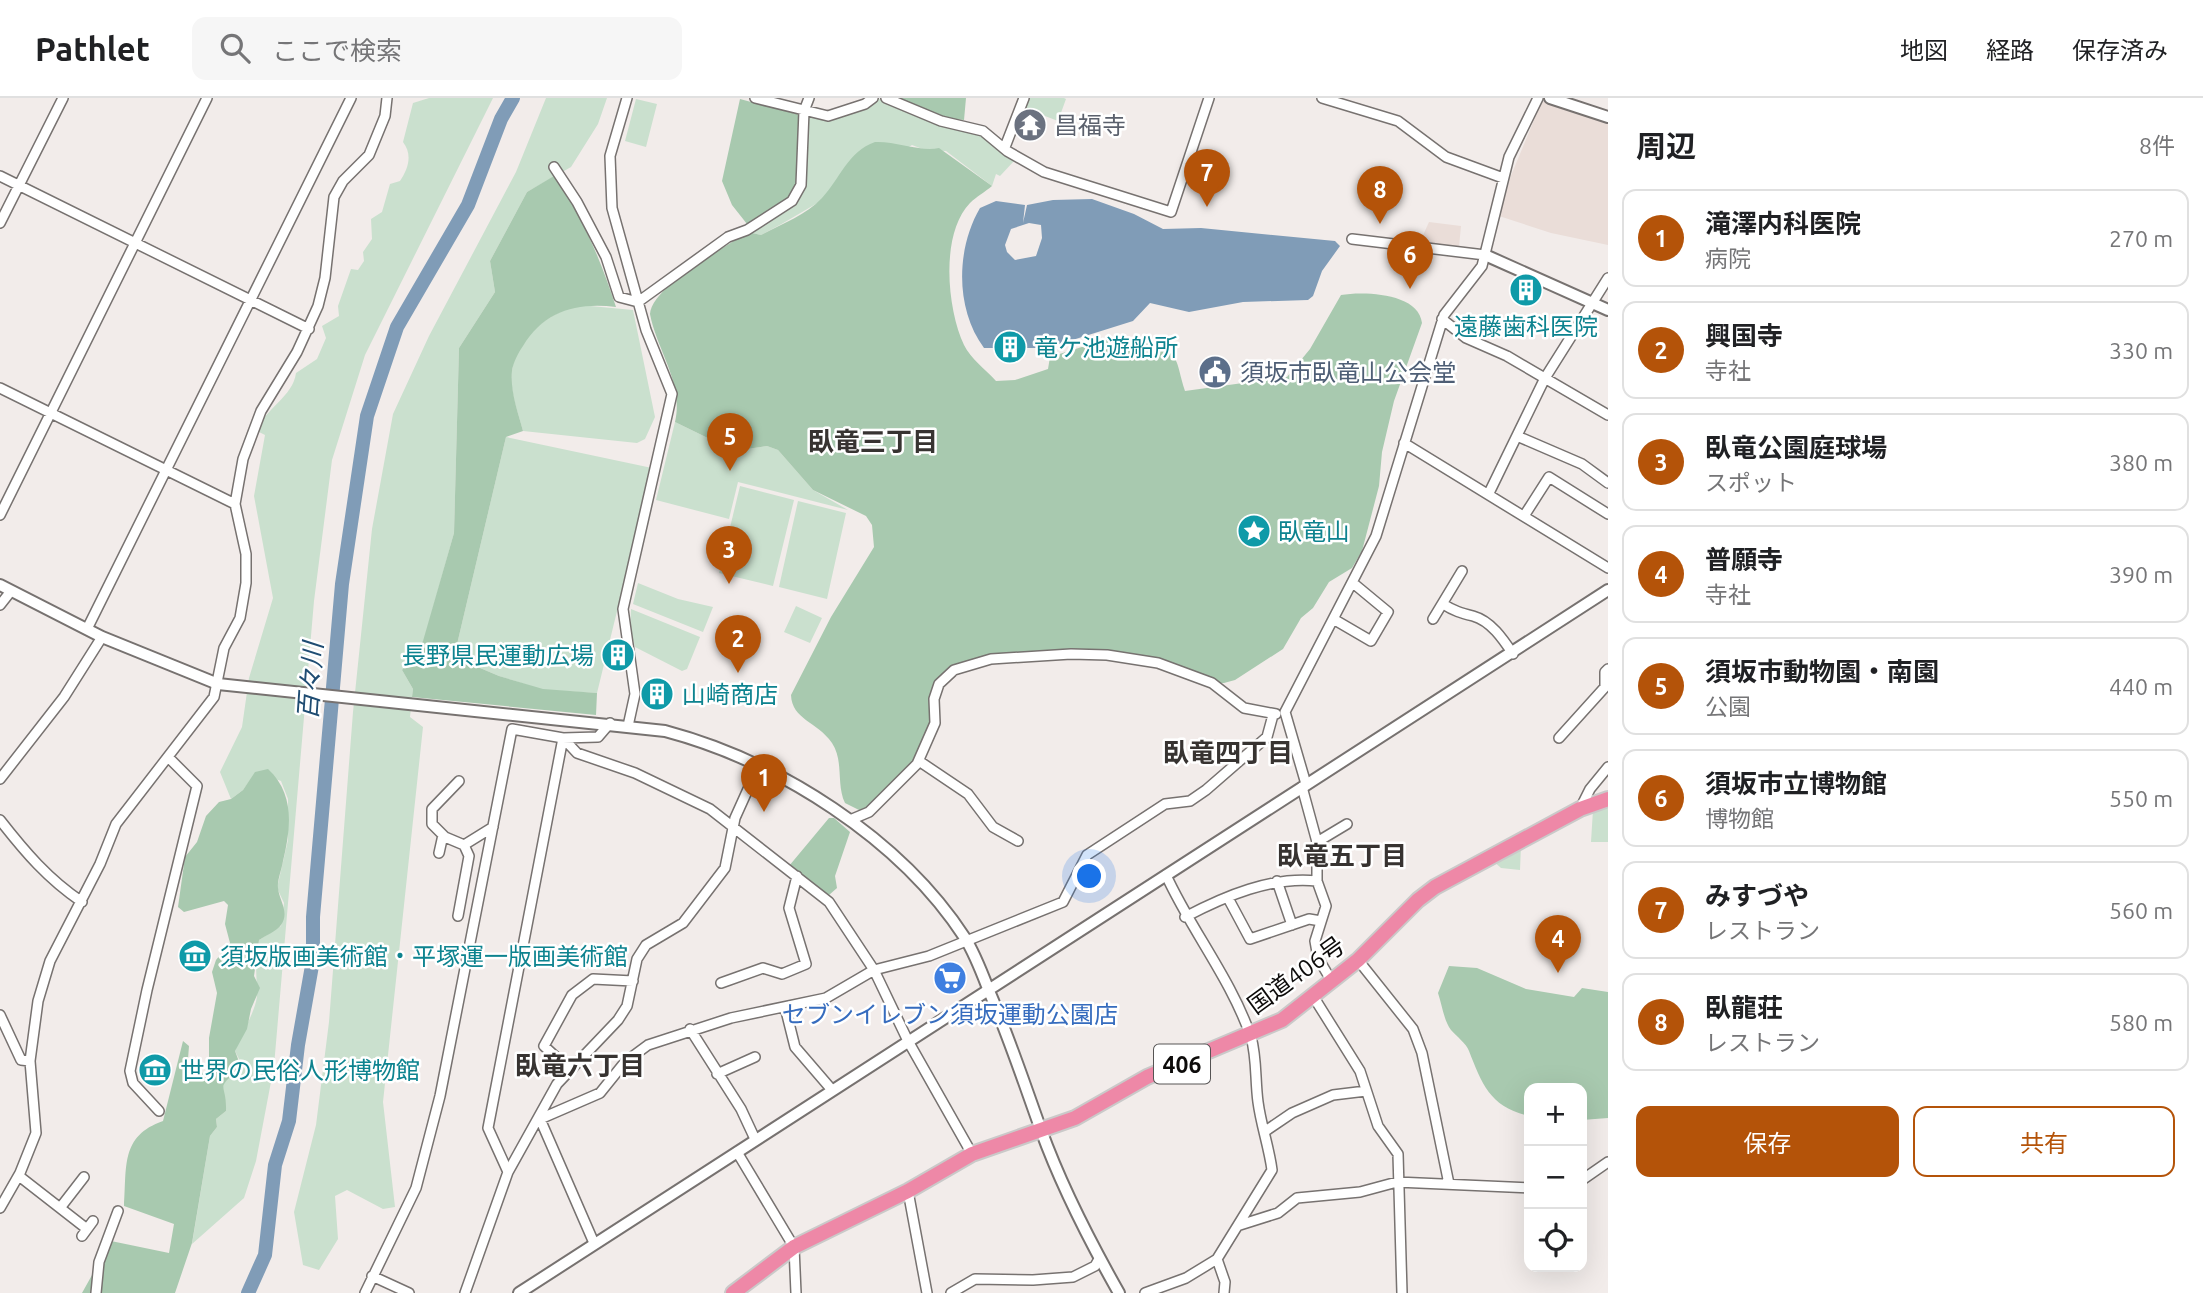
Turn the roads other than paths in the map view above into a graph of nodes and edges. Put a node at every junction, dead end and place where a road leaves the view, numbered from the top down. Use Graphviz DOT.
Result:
graph roads {
  1 [pos="63,98"];
  2 [pos="207,98"];
  3 [pos="351,98"];
  4 [pos="387,98"];
  5 [pos="627,98"];
  6 [pos="755,98"];
  7 [pos="809,98"];
  8 [pos="873,98"];
  9 [pos="886,98"];
  10 [pos="1024,98"];
  11 [pos="1209,98"];
  12 [pos="1322,98"];
  13 [pos="1538,98"];
  14 [pos="1550,98"];
  15 [pos="804,111"];
  16 [pos="1606,112"];
  17 [pos="1005,147"];
  18 [pos="554,167"];
  19 [pos="0,176"];
  20 [pos="1503,178"];
  21 [pos="19,186"];
  22 [pos="0,223"];
  23 [pos="1352,239"];
  24 [pos="134,244"];
  25 [pos="1485,255"];
  26 [pos="1608,278"];
  27 [pos="249,300"];
  28 [pos="638,302"];
  29 [pos="1592,303"];
  30 [pos="1608,310"];
  31 [pos="1443,319"];
  32 [pos="309,329"];
  33 [pos="1545,378"];
  34 [pos="0,388"];
  35 [pos="51,412"];
  36 [pos="1608,415"];
  37 [pos="1517,436"];
  38 [pos="1404,443"];
  39 [pos="166,470"];
  40 [pos="1608,482"];
  41 [pos="1489,493"];
  42 [pos="235,504"];
  43 [pos="1608,514"];
  44 [pos="0,515"];
  45 [pos="1524,516"];
  46 [pos="1608,568"];
  47 [pos="1462,571"];
  48 [pos="1353,583"];
  49 [pos="0,585"];
  50 [pos="11,590"];
  51 [pos="1608,590"];
  52 [pos="1443,604"];
  53 [pos="0,605"];
  54 [pos="1433,619"];
  55 [pos="1335,620"];
  56 [pos="87,629"];
  57 [pos="102,637"];
  58 [pos="1513,653"];
  59 [pos="1608,669"];
  60 [pos="218,684"];
  61 [pos="1285,712"];
  62 [pos="1273,715"];
  63 [pos="610,723"];
  64 [pos="628,726"];
  65 [pos="563,738"];
  66 [pos="1559,738"];
  67 [pos="170,759"];
  68 [pos="919,761"];
  69 [pos="1608,766"];
  70 [pos="758,767"];
  71 [pos="0,779"];
  72 [pos="459,781"];
  73 [pos="1304,785"];
  74 [pos="1608,799"];
  75 [pos="1580,809"];
  76 [pos="0,820"];
  77 [pos="850,820"];
  78 [pos="1347,824"];
  79 [pos="492,827"];
  80 [pos="733,829"];
  81 [pos="443,835"];
  82 [pos="1018,841"];
  83 [pos="1317,842"];
  84 [pos="464,845"];
  85 [pos="439,853"];
  86 [pos="1166,874"];
  87 [pos="797,876"];
  88 [pos="1277,881"];
  89 [pos="1317,881"];
  90 [pos="1228,898"];
  91 [pos="82,902"];
  92 [pos="458,916"];
  93 [pos="1185,917"];
  94 [pos="1321,921"];
  95 [pos="1292,925"];
  96 [pos="966,939"];
  97 [pos="1358,960"];
  98 [pos="874,970"];
  99 [pos="1331,980"];
  100 [pos="633,981"];
  101 [pos="721,983"];
  102 [pos="988,989"];
  103 [pos="1313,996"];
  104 [pos="785,1007"];
  105 [pos="0,1015"];
  106 [pos="690,1030"];
  107 [pos="1250,1035"];
  108 [pos="908,1041"];
  109 [pos="755,1057"];
  110 [pos="30,1061"];
  111 [pos="570,1070"];
  112 [pos="717,1074"];
  113 [pos="832,1090"];
  114 [pos="1366,1091"];
  115 [pos="159,1111"];
  116 [pos="540,1119"];
  117 [pos="1041,1130"];
  118 [pos="1264,1132"];
  119 [pos="755,1139"];
  120 [pos="737,1152"];
  121 [pos="972,1154"];
  122 [pos="1608,1162"];
  123 [pos="508,1172"];
  124 [pos="19,1176"];
  125 [pos="84,1177"];
  126 [pos="1587,1177"];
  127 [pos="1397,1182"];
  128 [pos="1449,1184"];
  129 [pos="1524,1188"];
  130 [pos="908,1191"];
  131 [pos="0,1208"];
  132 [pos="60,1208"];
  133 [pos="118,1211"];
  134 [pos="1240,1225"];
  135 [pos="87,1229"];
  136 [pos="594,1243"];
  137 [pos="794,1247"];
  138 [pos="1100,1259"];
  139 [pos="1217,1259"];
  140 [pos="372,1276"];
  141 [pos="96,1293"];
  142 [pos="365,1293"];
  143 [pos="410,1293"];
  144 [pos="465,1293"];
  145 [pos="519,1293"];
  146 [pos="733,1293"];
  147 [pos="796,1293"];
  148 [pos="927,1293"];
  149 [pos="951,1293"];
  150 [pos="1119,1293"];
  151 [pos="1145,1293"];
  152 [pos="1224,1293"];
  153 [pos="1402,1293"];
  1 -- 21 [label="street"];
  2 -- 24 [label="street"];
  3 -- 27 [label="street"];
  4 -- 32 [label="street"];
  5 -- 28 [label="street"];
  6 -- 15 [label="street"];
  7 -- 15 [label="street"];
  8 -- 15 [label="street"];
  9 -- 17 [label="street"];
  10 -- 17 [label="street"];
  11 -- 17 [label="street"];
  12 -- 20 [label="street"];
  13 -- 20 [label="street"];
  14 -- 16 [label="street"];
  15 -- 28 [label="street"];
  18 -- 28 [label="street"];
  19 -- 21 [label="street"];
  20 -- 25 [label="street"];
  21 -- 22 [label="street"];
  21 -- 24 [label="street"];
  23 -- 25 [label="street"];
  24 -- 27 [label="street"];
  24 -- 35 [label="street"];
  25 -- 29 [label="street"];
  25 -- 31 [label="street"];
  26 -- 29 [label="street"];
  27 -- 32 [label="street"];
  27 -- 39 [label="street"];
  28 -- 64 [label="street"];
  29 -- 30 [label="street"];
  29 -- 33 [label="street"];
  31 -- 33 [label="street"];
  31 -- 38 [label="street"];
  32 -- 42 [label="street"];
  33 -- 36 [label="street"];
  33 -- 37 [label="street"];
  34 -- 35 [label="street"];
  35 -- 39 [label="street"];
  35 -- 44 [label="street"];
  37 -- 40 [label="street"];
  37 -- 41 [label="street"];
  38 -- 41 [label="street"];
  38 -- 48 [label="street"];
  39 -- 42 [label="street"];
  39 -- 56 [label="street"];
  41 -- 45 [label="street"];
  42 -- 60 [label="street"];
  43 -- 45 [label="street"];
  45 -- 46 [label="street"];
  47 -- 52 [label="street"];
  48 -- 55 [label="street"];
  48 -- 55 [label="street"];
  49 -- 50 [label="street"];
  50 -- 53 [label="street"];
  50 -- 56 [label="street"];
  51 -- 58 [label="street"];
  52 -- 54 [label="street"];
  52 -- 58 [label="street"];
  55 -- 61 [label="street"];
  56 -- 57 [label="street"];
  57 -- 60 [label="street"];
  57 -- 71 [label="street"];
  58 -- 73 [label="street"];
  59 -- 66 [label="street"];
  60 -- 63 [label="street"];
  60 -- 67 [label="street"];
  61 -- 62 [label="street"];
  61 -- 73 [label="street"];
  62 -- 68 [label="street"];
  62 -- 96 [label="street"];
  63 -- 64 [label="street"];
  63 -- 65 [label="street"];
  64 -- 70 [label="street"];
  65 -- 79 [label="street"];
  65 -- 80 [label="street"];
  65 -- 123 [label="street"];
  67 -- 91 [label="street"];
  67 -- 115 [label="street"];
  68 -- 77 [label="street"];
  68 -- 82 [label="street"];
  69 -- 75 [label="street"];
  70 -- 77 [label="street"];
  70 -- 80 [label="street"];
  72 -- 81 [label="street"];
  73 -- 83 [label="street"];
  73 -- 86 [label="street"];
  74 -- 75 [label="highway, 国道406号 / 406"];
  75 -- 97 [label="highway, 国道406号 / 406"];
  76 -- 91 [label="street"];
  77 -- 96 [label="street"];
  78 -- 83 [label="street"];
  79 -- 84 [label="street"];
  79 -- 140 [label="street"];
  80 -- 87 [label="street"];
  80 -- 100 [label="street"];
  81 -- 84 [label="street"];
  81 -- 85 [label="street"];
  83 -- 89 [label="street"];
  84 -- 92 [label="street"];
  86 -- 93 [label="street"];
  86 -- 102 [label="street"];
  87 -- 98 [label="street"];
  87 -- 101 [label="street"];
  88 -- 89 [label="street"];
  88 -- 90 [label="street"];
  88 -- 95 [label="street"];
  89 -- 94 [label="street"];
  90 -- 93 [label="street"];
  90 -- 95 [label="street"];
  91 -- 110 [label="street"];
  93 -- 107 [label="street"];
  94 -- 95 [label="street"];
  94 -- 99 [label="street"];
  96 -- 98 [label="street"];
  96 -- 102 [label="street"];
  97 -- 99 [label="highway, 国道406号 / 406"];
  97 -- 128 [label="street"];
  98 -- 104 [label="street"];
  98 -- 108 [label="street"];
  99 -- 103 [label="highway, 国道406号 / 406"];
  100 -- 111 [label="street"];
  100 -- 111 [label="street"];
  102 -- 108 [label="street"];
  102 -- 117 [label="street"];
  103 -- 107 [label="highway, 国道406号 / 406"];
  103 -- 114 [label="street"];
  104 -- 106 [label="street"];
  104 -- 113 [label="street"];
  105 -- 110 [label="street"];
  106 -- 112 [label="street"];
  106 -- 116 [label="street"];
  107 -- 117 [label="highway, 国道406号 / 406"];
  107 -- 118 [label="street"];
  108 -- 113 [label="street"];
  108 -- 121 [label="street"];
  109 -- 112 [label="street"];
  110 -- 124 [label="street"];
  111 -- 116 [label="street"];
  112 -- 119 [label="street"];
  113 -- 119 [label="street"];
  114 -- 118 [label="street"];
  114 -- 127 [label="street"];
  116 -- 123 [label="street"];
  116 -- 136 [label="street"];
  117 -- 121 [label="highway, 国道406号 / 406"];
  117 -- 138 [label="street"];
  118 -- 134 [label="street"];
  119 -- 120 [label="street"];
  120 -- 136 [label="street"];
  120 -- 137 [label="street"];
  121 -- 130 [label="highway, 国道406号 / 406"];
  122 -- 126 [label="street"];
  123 -- 144 [label="street"];
  124 -- 131 [label="street"];
  124 -- 132 [label="street"];
  125 -- 132 [label="street"];
  127 -- 128 [label="street"];
  127 -- 134 [label="street"];
  127 -- 153 [label="street"];
  128 -- 129 [label="street"];
  130 -- 137 [label="highway, 国道406号 / 406"];
  130 -- 148 [label="street"];
  132 -- 135 [label="street"];
  133 -- 141 [label="street"];
  134 -- 139 [label="street"];
  136 -- 145 [label="street"];
  137 -- 146 [label="highway, 国道406号 / 406"];
  137 -- 147 [label="street"];
  138 -- 149 [label="street"];
  138 -- 150 [label="street"];
  139 -- 151 [label="street"];
  139 -- 152 [label="street"];
  140 -- 142 [label="street"];
  140 -- 143 [label="street"];
}
